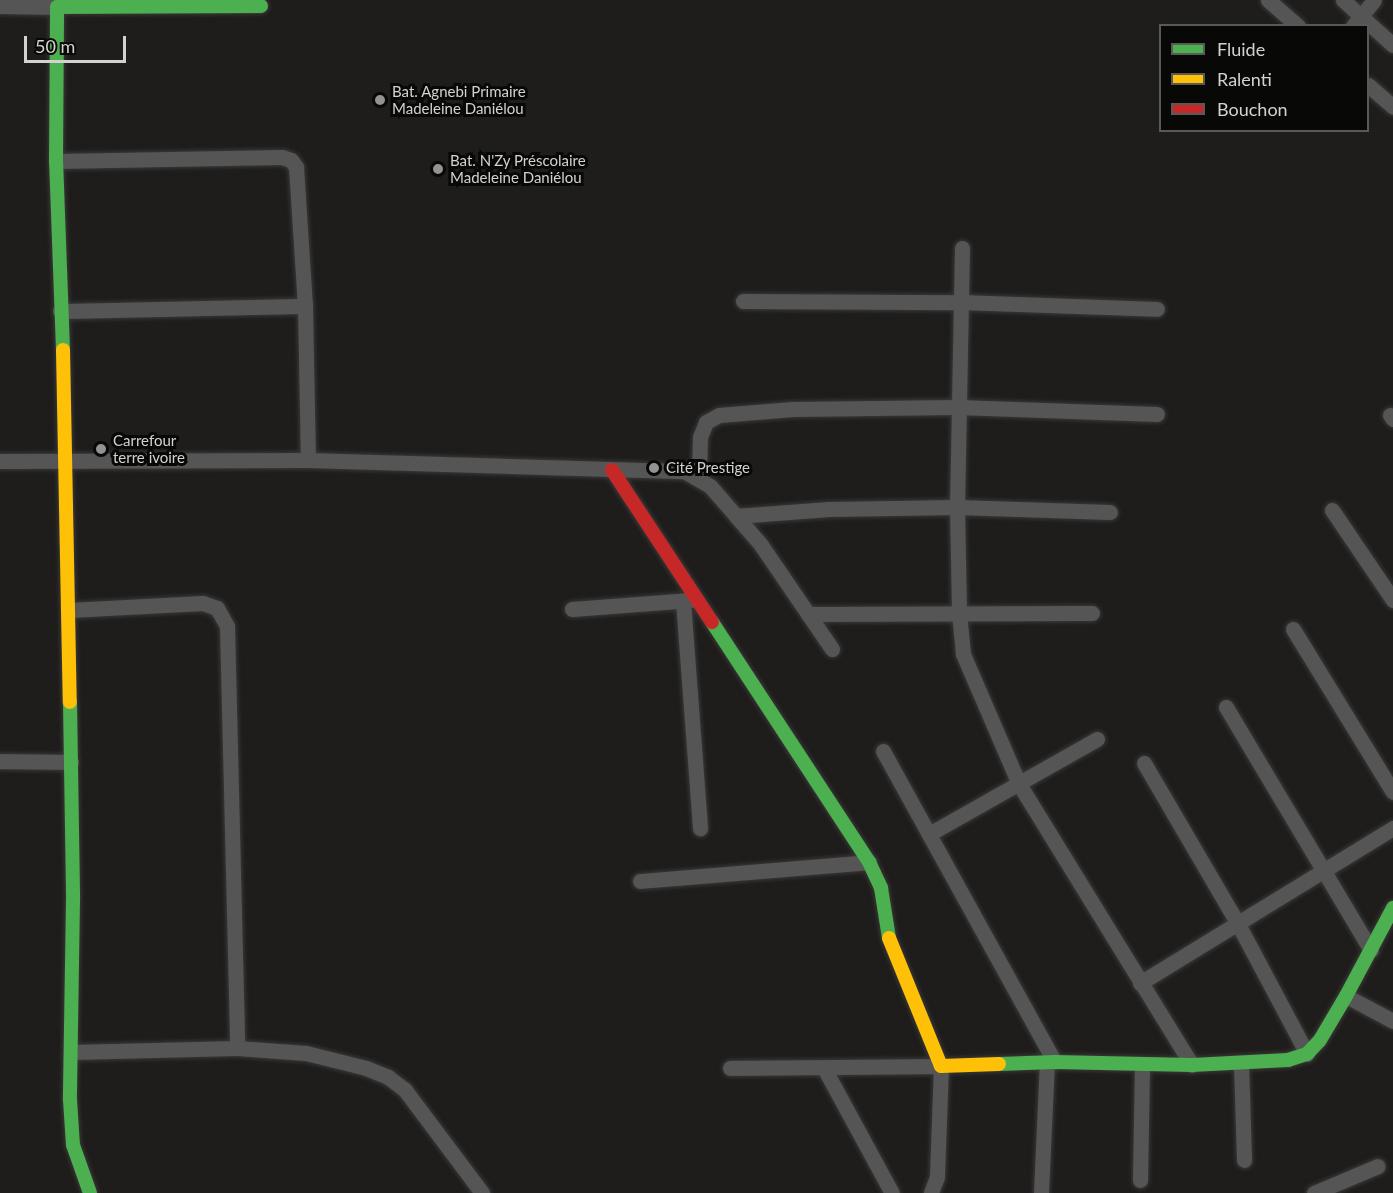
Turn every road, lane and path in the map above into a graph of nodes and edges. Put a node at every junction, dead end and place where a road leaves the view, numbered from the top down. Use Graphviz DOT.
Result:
graph roads {
  1 [pos="1268,0"];
  2 [pos="1343,0"];
  3 [pos="1374,0"];
  4 [pos="57,3"];
  5 [pos="0,6"];
  6 [pos="261,6"];
  7 [pos="1357,21"];
  8 [pos="1296,24"];
  9 [pos="1369,29"];
  10 [pos="1393,45"];
  11 [pos="1369,86"];
  12 [pos="1393,107"];
  13 [pos="56,161"];
  14 [pos="962,248"];
  15 [pos="743,301"];
  16 [pos="960,302"];
  17 [pos="305,306"];
  18 [pos="1157,309"];
  19 [pos="60,311"];
  20 [pos="957,407"];
  21 [pos="1157,414"];
  22 [pos="67,460"];
  23 [pos="308,460"];
  24 [pos="0,461"];
  25 [pos="612,470"];
  26 [pos="699,477"];
  27 [pos="957,507"];
  28 [pos="1332,510"];
  29 [pos="1110,512"];
  30 [pos="736,516"];
  31 [pos="1393,600"];
  32 [pos="690,601"];
  33 [pos="572,609"];
  34 [pos="69,610"];
  35 [pos="958,613"];
  36 [pos="1092,613"];
  37 [pos="808,614"];
  38 [pos="1293,629"];
  39 [pos="831,649"];
  40 [pos="1226,707"];
  41 [pos="1097,739"];
  42 [pos="883,751"];
  43 [pos="0,761"];
  44 [pos="71,762"];
  45 [pos="1143,763"];
  46 [pos="1018,784"];
  47 [pos="1393,792"];
  48 [pos="700,828"];
  49 [pos="1393,828"];
  50 [pos="929,834"];
  51 [pos="868,862"];
  52 [pos="1323,872"];
  53 [pos="640,881"];
  54 [pos="1393,908"];
  55 [pos="1238,924"];
  56 [pos="1371,950"];
  57 [pos="1140,983"];
  58 [pos="1346,996"];
  59 [pos="1393,1021"];
  60 [pos="237,1048"];
  61 [pos="71,1052"];
  62 [pos="1307,1054"];
  63 [pos="1051,1063"];
  64 [pos="1241,1063"];
  65 [pos="1192,1065"];
  66 [pos="941,1066"];
  67 [pos="1142,1066"];
  68 [pos="730,1068"];
  69 [pos="824,1068"];
  70 [pos="1244,1160"];
  71 [pos="1378,1166"];
  72 [pos="1140,1180"];
  73 [pos="90,1193"];
  74 [pos="482,1193"];
  75 [pos="892,1193"];
  76 [pos="931,1193"];
  77 [pos="1041,1193"];
  78 [pos="1314,1193"];
  1 -- 8 [label="street"];
  2 -- 7 [label="street"];
  3 -- 7 [label="street"];
  4 -- 5 [label="street"];
  4 -- 6 [label="street"];
  4 -- 13 [label="street"];
  9 -- 10 [label="street"];
  11 -- 12 [label="street"];
  13 -- 17 [label="street"];
  13 -- 19 [label="street"];
  14 -- 16 [label="street"];
  15 -- 16 [label="street"];
  16 -- 18 [label="street"];
  16 -- 20 [label="street"];
  17 -- 19 [label="street"];
  17 -- 23 [label="street"];
  19 -- 22 [label="street"];
  20 -- 21 [label="street"];
  20 -- 26 [label="street"];
  20 -- 27 [label="street"];
  22 -- 23 [label="street"];
  22 -- 24 [label="street"];
  22 -- 34 [label="street"];
  23 -- 25 [label="street"];
  25 -- 26 [label="street"];
  25 -- 32 [label="street"];
  26 -- 30 [label="street"];
  27 -- 29 [label="street"];
  27 -- 30 [label="street"];
  27 -- 35 [label="street"];
  28 -- 31 [label="street"];
  30 -- 37 [label="street"];
  32 -- 33 [label="street"];
  32 -- 48 [label="street"];
  32 -- 51 [label="street"];
  34 -- 44 [label="street"];
  34 -- 60 [label="street"];
  35 -- 36 [label="street"];
  35 -- 37 [label="street"];
  35 -- 46 [label="street"];
  37 -- 39 [label="street"];
  38 -- 47 [label="street"];
  40 -- 52 [label="street"];
  41 -- 46 [label="street"];
  42 -- 50 [label="street"];
  43 -- 44 [label="street"];
  44 -- 61 [label="street"];
  45 -- 55 [label="street"];
  46 -- 50 [label="street"];
  46 -- 57 [label="street"];
  49 -- 52 [label="street"];
  50 -- 63 [label="street"];
  51 -- 53 [label="street"];
  51 -- 66 [label="street"];
  52 -- 55 [label="street"];
  52 -- 56 [label="street"];
  54 -- 56 [label="street"];
  55 -- 57 [label="street"];
  55 -- 62 [label="street"];
  56 -- 58 [label="street"];
  57 -- 65 [label="street"];
  58 -- 59 [label="street"];
  58 -- 62 [label="street"];
  60 -- 61 [label="street"];
  60 -- 74 [label="street"];
  61 -- 73 [label="street"];
  62 -- 64 [label="street"];
  63 -- 66 [label="street"];
  63 -- 67 [label="street"];
  63 -- 77 [label="street"];
  64 -- 65 [label="street"];
  64 -- 70 [label="street"];
  65 -- 67 [label="street"];
  66 -- 69 [label="street"];
  66 -- 76 [label="street"];
  67 -- 72 [label="street"];
  68 -- 69 [label="street"];
  69 -- 75 [label="street"];
  71 -- 78 [label="street"];
}
